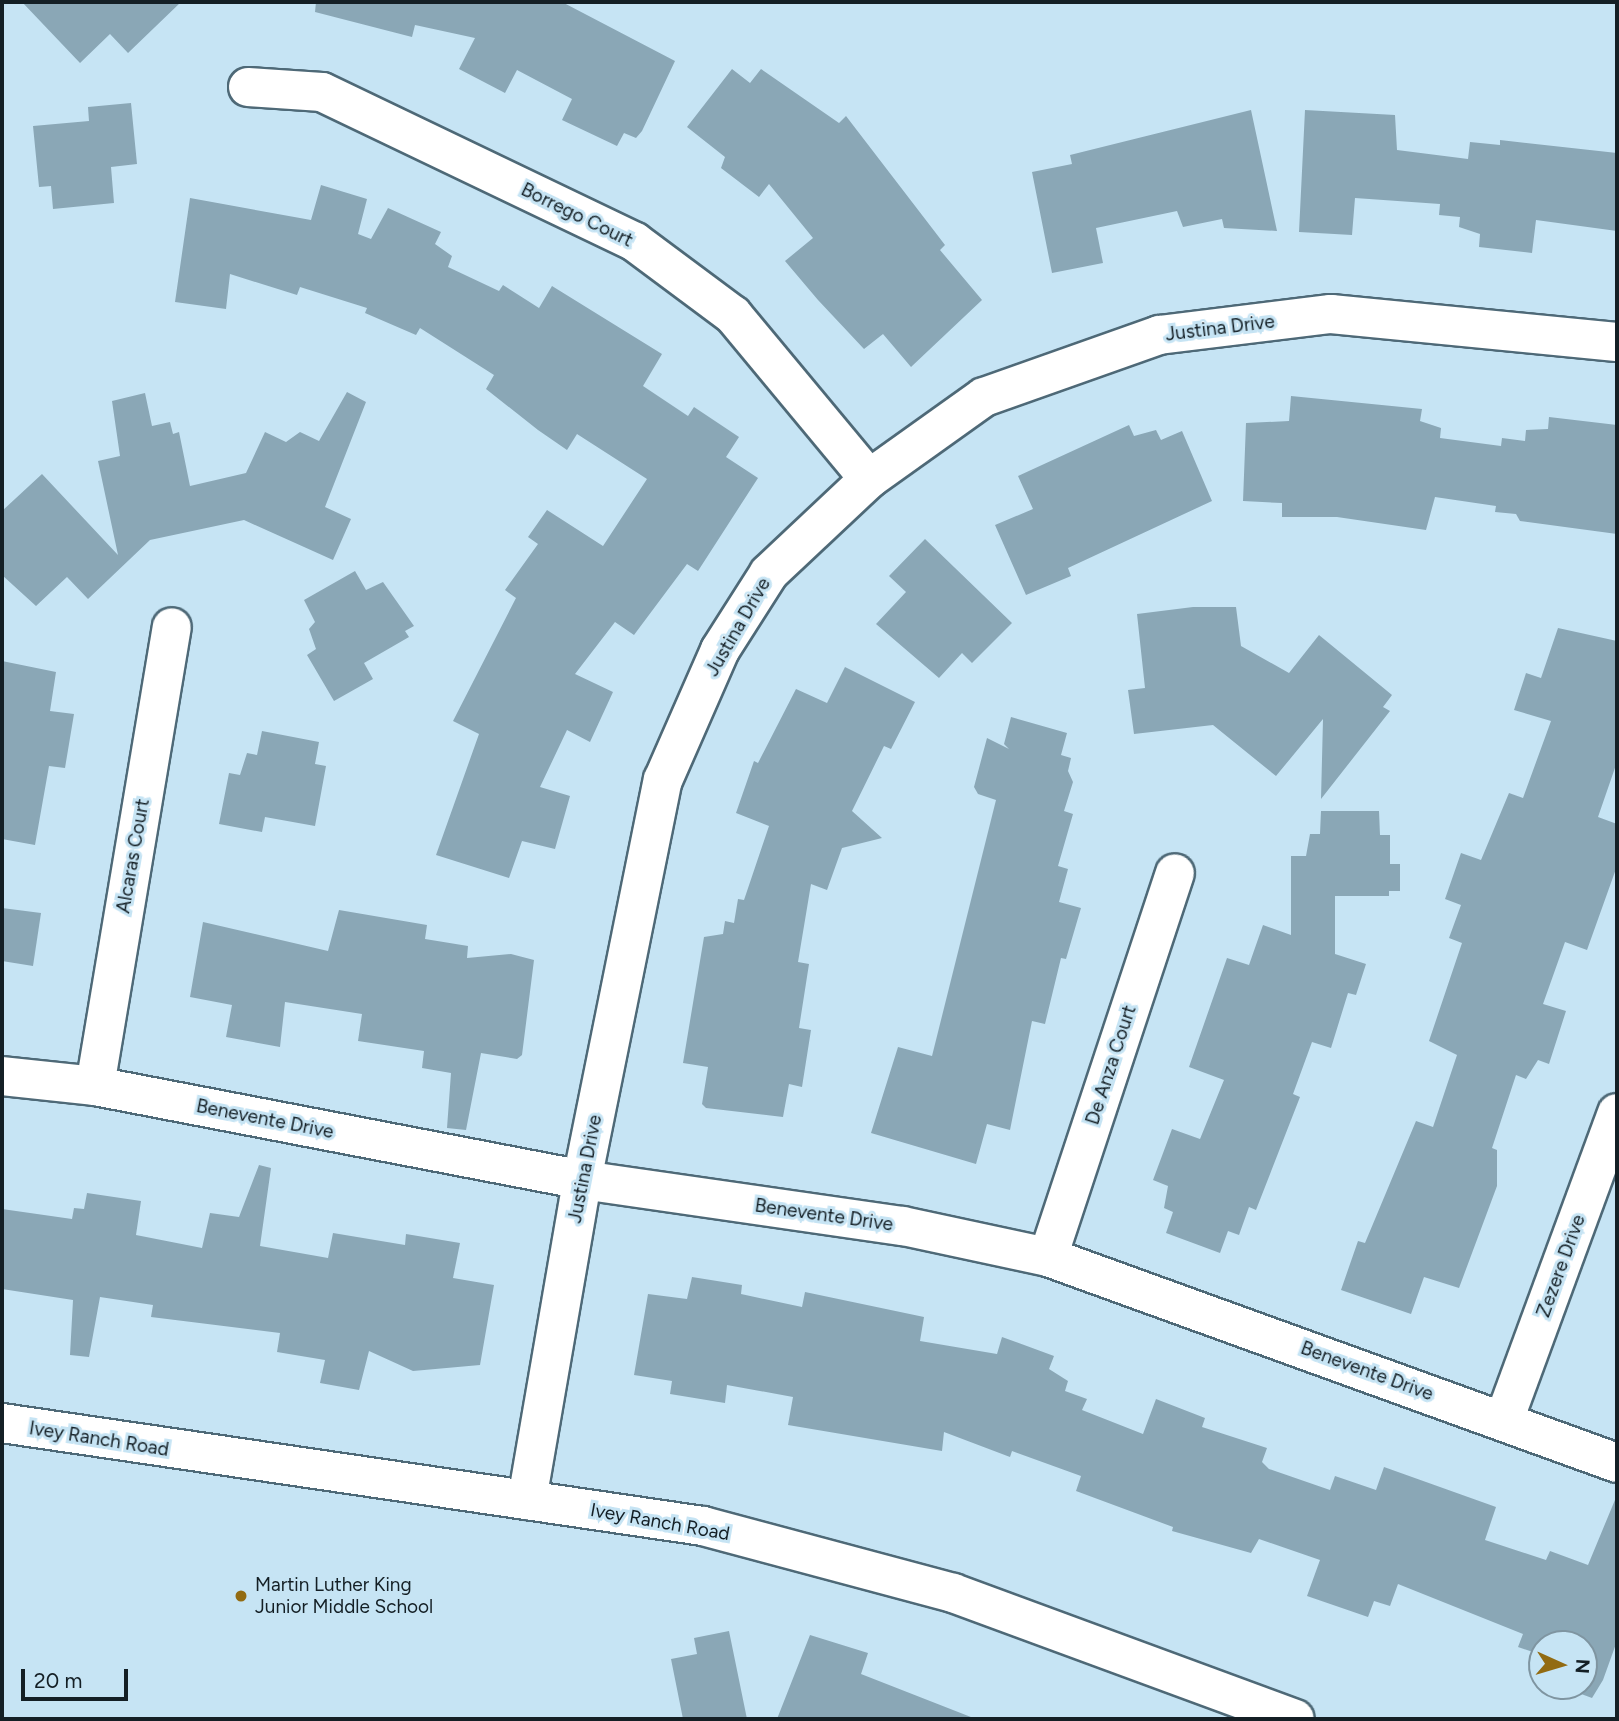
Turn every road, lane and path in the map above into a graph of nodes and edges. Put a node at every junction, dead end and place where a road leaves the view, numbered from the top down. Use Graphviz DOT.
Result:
graph roads {
  1 [pos="248,87"];
  2 [pos="1617,342"];
  3 [pos="869,479"];
  4 [pos="172,627"];
  5 [pos="1175,873"];
  6 [pos="2,1076"];
  7 [pos="95,1086"];
  8 [pos="1617,1113"];
  9 [pos="582,1180"];
  10 [pos="1048,1257"];
  11 [pos="1504,1420"];
  12 [pos="2,1423"];
  13 [pos="1617,1463"];
  14 [pos="527,1500"];
  15 [pos="1226,1707"];
  16 [pos="1295,1719"];
  1 -- 3 [label="street, Borrego Court"];
  2 -- 3 [label="street, Justina Drive"];
  3 -- 9 [label="street, Justina Drive"];
  4 -- 7 [label="street, Alcaras Court"];
  5 -- 10 [label="street, De Anza Court"];
  6 -- 7 [label="street, Benevente Drive"];
  7 -- 9 [label="street, Benevente Drive"];
  8 -- 11 [label="street, Zezere Drive"];
  9 -- 10 [label="street, Benevente Drive"];
  9 -- 14 [label="street, Justina Drive"];
  10 -- 11 [label="street, Benevente Drive"];
  11 -- 13 [label="street, Benevente Drive"];
  12 -- 14 [label="street, Ivey Ranch Road"];
  14 -- 15 [label="street, Ivey Ranch Road"];
  15 -- 16 [label="street, Ivey Ranch Road"];
}
